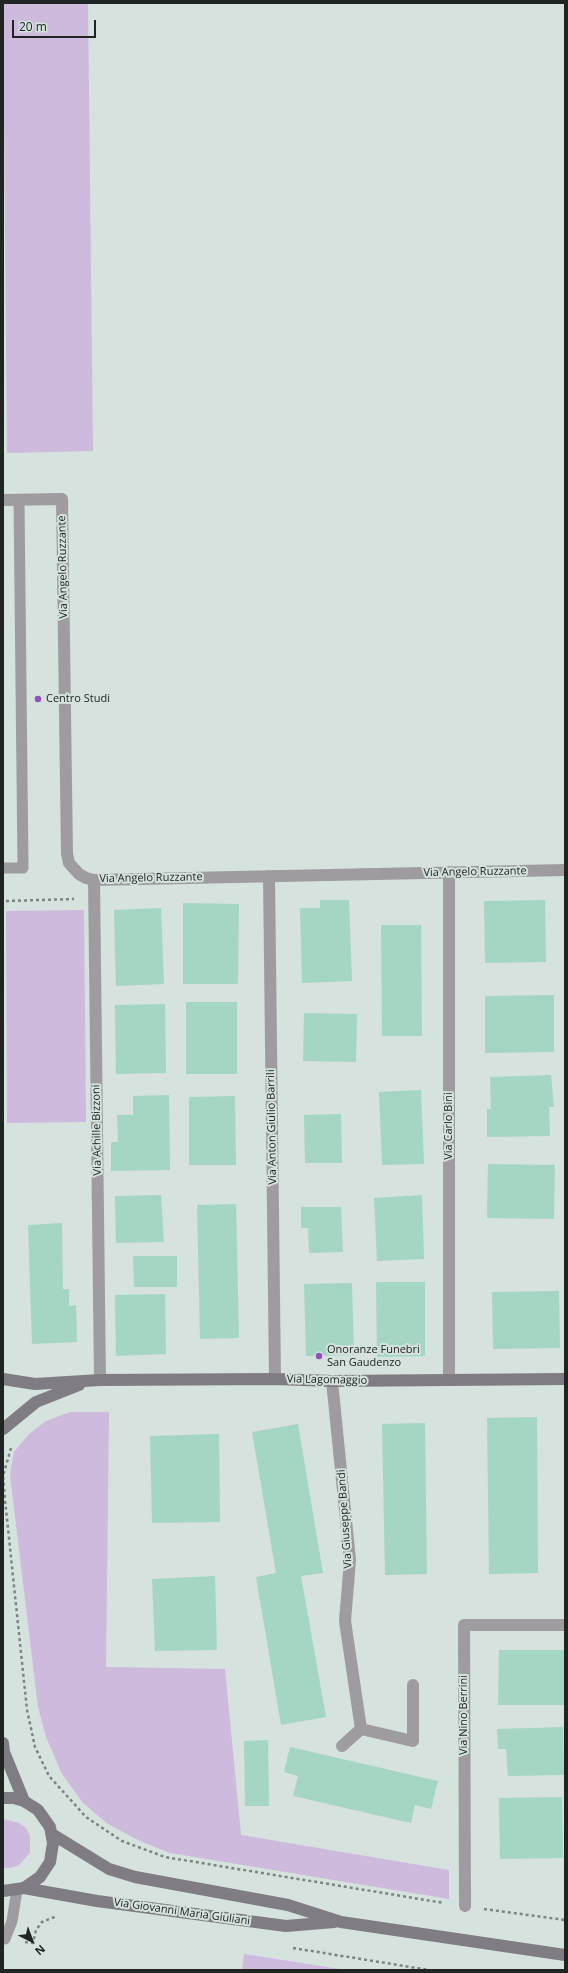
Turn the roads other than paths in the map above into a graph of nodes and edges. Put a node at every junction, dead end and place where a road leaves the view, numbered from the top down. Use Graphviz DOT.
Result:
graph roads {
  1 [pos="3,500"];
  2 [pos="19,500"];
  3 [pos="3,868"];
  4 [pos="565,870"];
  5 [pos="449,872"];
  6 [pos="269,876"];
  7 [pos="94,880"];
  8 [pos="3,1379"];
  9 [pos="275,1379"];
  10 [pos="565,1379"];
  11 [pos="95,1380"];
  12 [pos="449,1380"];
  13 [pos="332,1381"];
  14 [pos="3,1429"];
  15 [pos="565,1625"];
  16 [pos="413,1686"];
  17 [pos="361,1729"];
  18 [pos="3,1743"];
  19 [pos="342,1746"];
  20 [pos="3,1798"];
  21 [pos="24,1801"];
  22 [pos="52,1834"];
  23 [pos="20,1889"];
  24 [pos="3,1891"];
  25 [pos="465,1906"];
  26 [pos="341,1922"];
  27 [pos="3,1931"];
  28 [pos="565,1955"];
  1 -- 2 [label="street, Via Angelo Ruzzante"];
  2 -- 3 [label="lane"];
  2 -- 7 [label="street, Via Angelo Ruzzante"];
  4 -- 5 [label="street, Via Angelo Ruzzante"];
  5 -- 6 [label="street, Via Angelo Ruzzante"];
  5 -- 12 [label="street, Via Carlo Bini"];
  6 -- 7 [label="street, Via Angelo Ruzzante"];
  6 -- 9 [label="street, Via Anton Giulio Barrili"];
  7 -- 11 [label="street, Via Achille Bizzoni"];
  8 -- 11 [label="main road, Via Lagomaggio"];
  9 -- 11 [label="main road, Via Lagomaggio"];
  9 -- 13 [label="main road, Via Lagomaggio"];
  10 -- 12 [label="main road, Via Lagomaggio"];
  11 -- 14 [label="main road, Via Lagomaggio"];
  12 -- 13 [label="main road, Via Lagomaggio"];
  13 -- 17 [label="street, Via Giuseppe Bandi"];
  15 -- 25 [label="street, Via Nino Berrini"];
  16 -- 17 [label="street"];
  17 -- 19 [label="street"];
  18 -- 21 [label="main road"];
  20 -- 21 [label="main road"];
  21 -- 22 [label="main road"];
  22 -- 23 [label="main road"];
  22 -- 26 [label="main road, Via Giovanni Maria Giuliani"];
  23 -- 24 [label="main road, Via Giovanni Maria Giuliani"];
  23 -- 26 [label="main road, Via Giovanni Maria Giuliani"];
  23 -- 27 [label="lane"];
  26 -- 28 [label="main road, Via Giovanni Maria Giuliani"];
}
